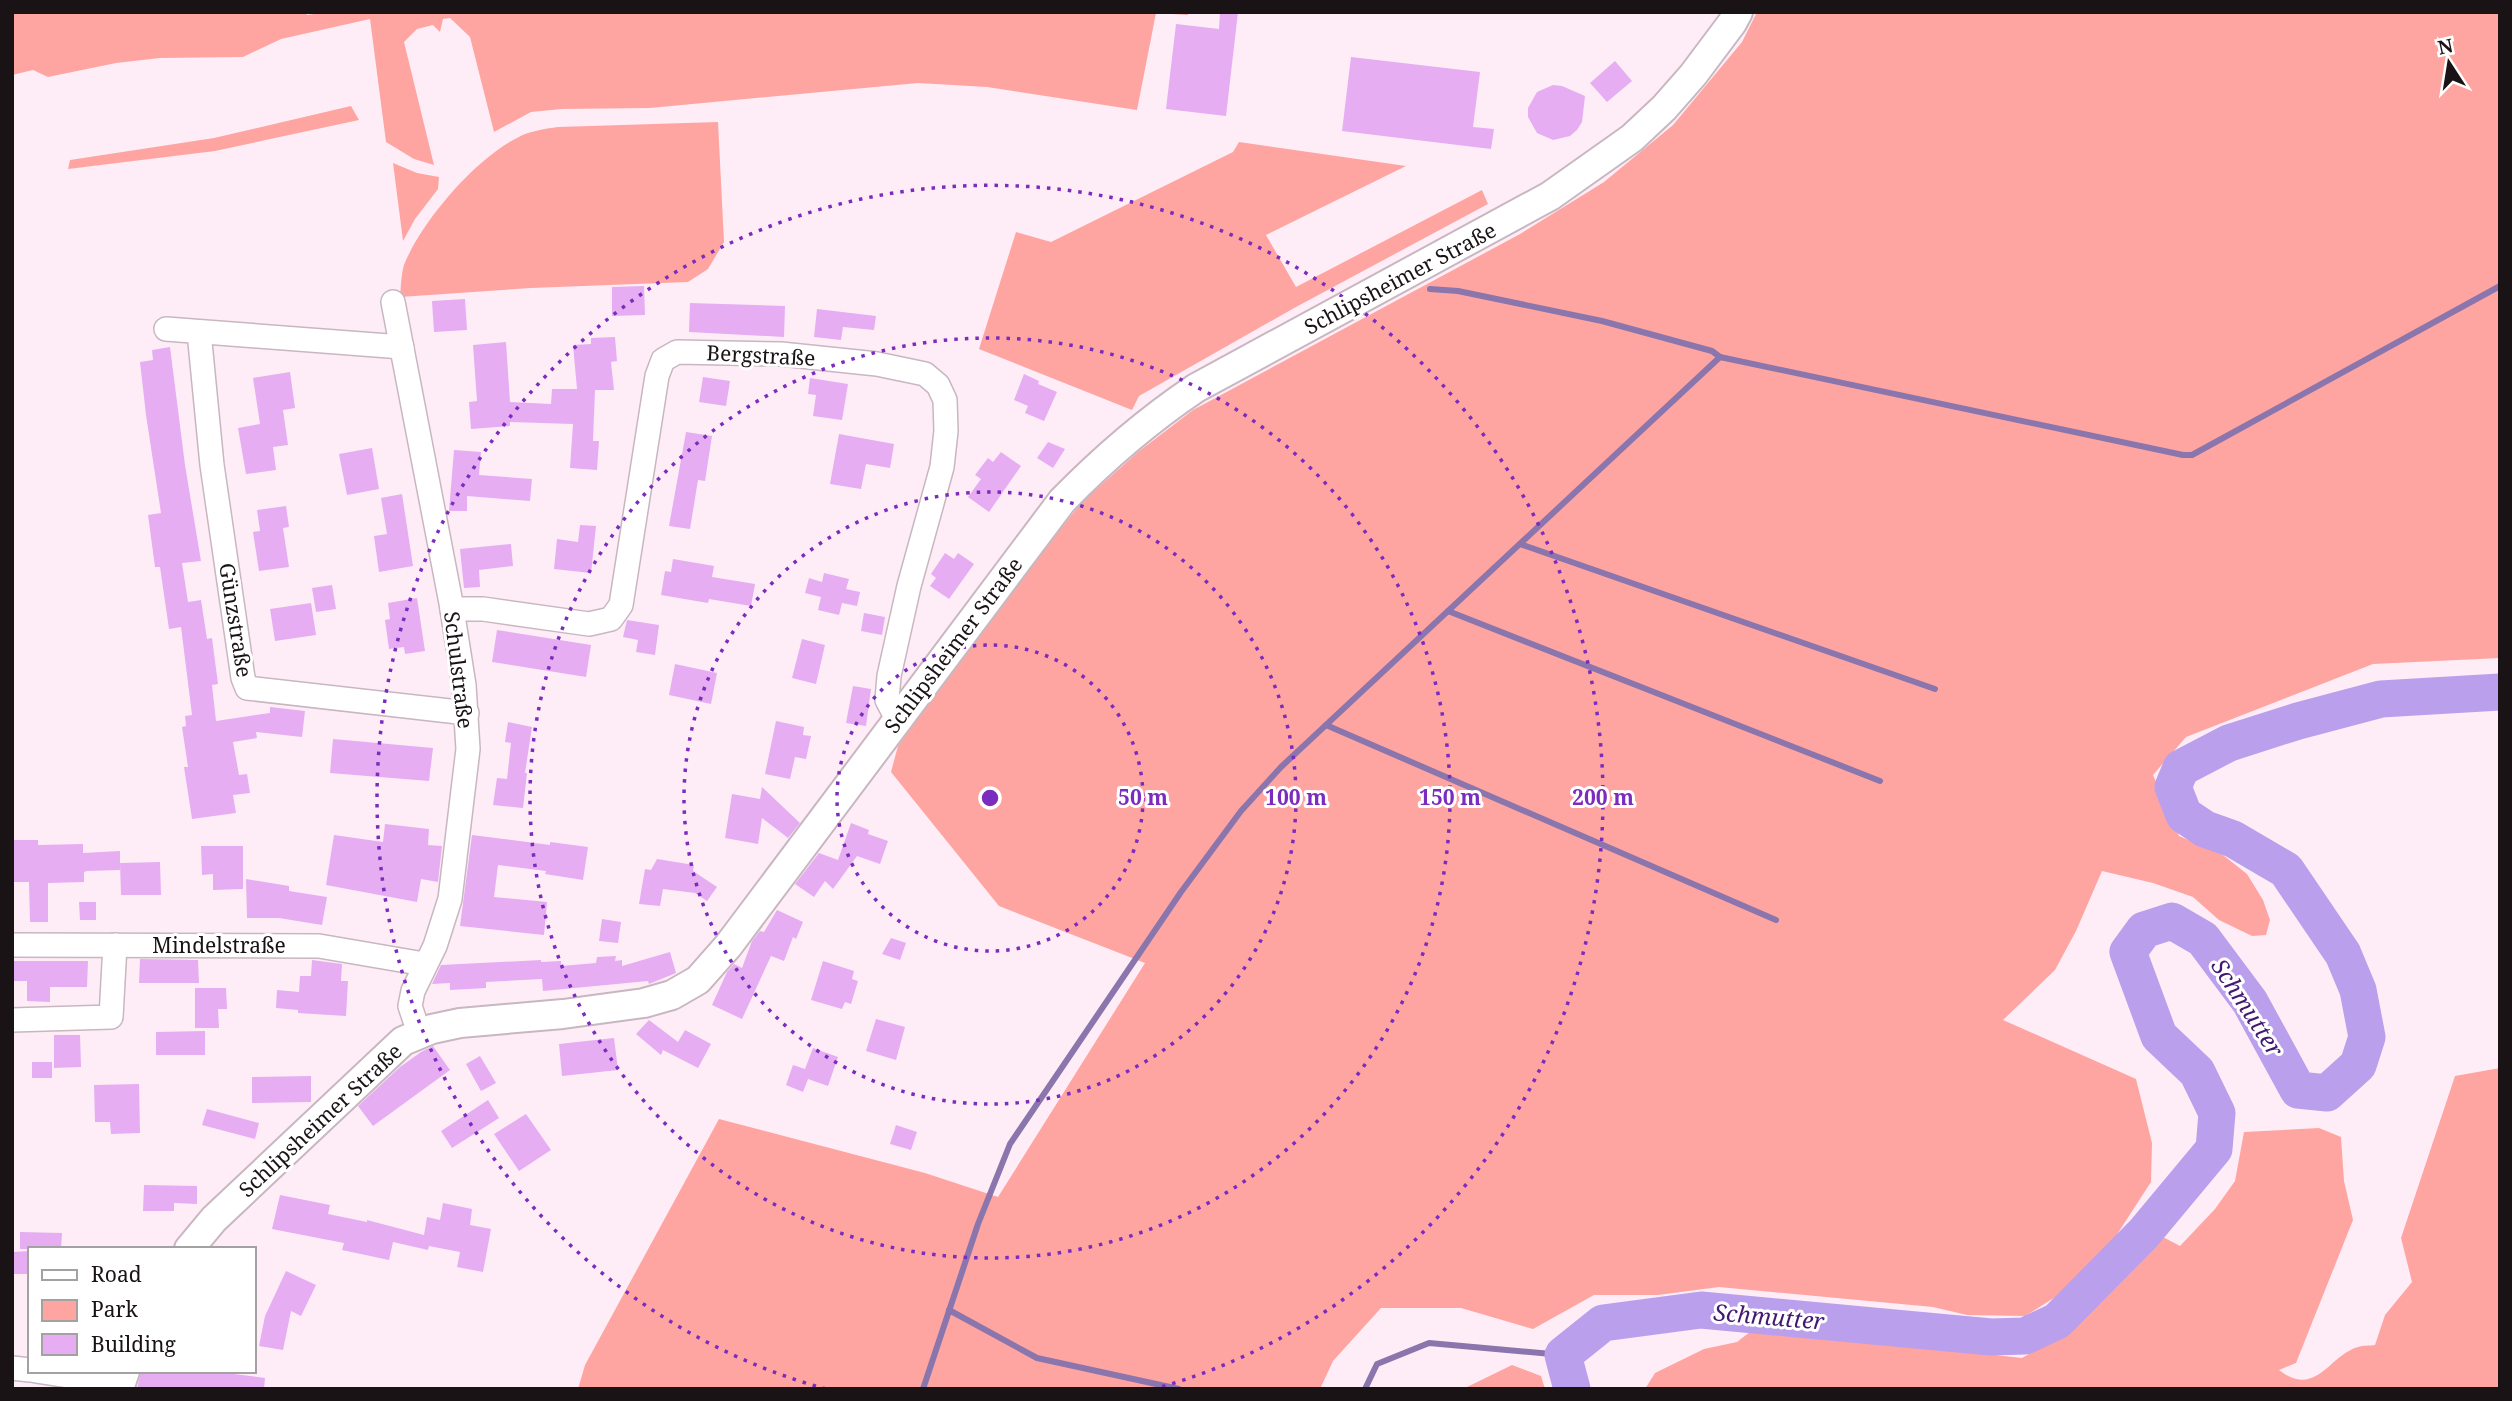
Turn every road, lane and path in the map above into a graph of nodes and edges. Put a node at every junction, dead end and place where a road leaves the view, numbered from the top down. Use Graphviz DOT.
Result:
graph roads {
  1 [pos="1738,12"];
  2 [pos="393,302"];
  3 [pos="166,329"];
  4 [pos="199,332"];
  5 [pos="402,347"];
  6 [pos="452,609"];
  7 [pos="467,713"];
  8 [pos="897,719"];
  9 [pos="12,945"];
  10 [pos="115,945"];
  11 [pos="424,964"];
  12 [pos="12,1020"];
  13 [pos="419,1033"];
  14 [pos="191,1247"];
  15 [pos="52,1373"];
  16 [pos="122,1382"];
  1 -- 8 [label="street, Schlipsheimer Straße"];
  2 -- 5 [label="street, Schulstraße"];
  3 -- 4 [label="street"];
  4 -- 5 [label="street"];
  4 -- 7 [label="street, Günzstraße"];
  5 -- 6 [label="street, Schulstraße"];
  6 -- 7 [label="street, Schulstraße"];
  6 -- 8 [label="street, Bergstraße"];
  7 -- 11 [label="street, Schulstraße"];
  8 -- 13 [label="street, Schlipsheimer Straße"];
  9 -- 10 [label="street, Mindelstraße"];
  10 -- 11 [label="street, Mindelstraße"];
  10 -- 12 [label="street"];
  11 -- 13 [label="street, Schulstraße"];
  13 -- 14 [label="street, Schlipsheimer Straße"];
  15 -- 16 [label="street"];
}
